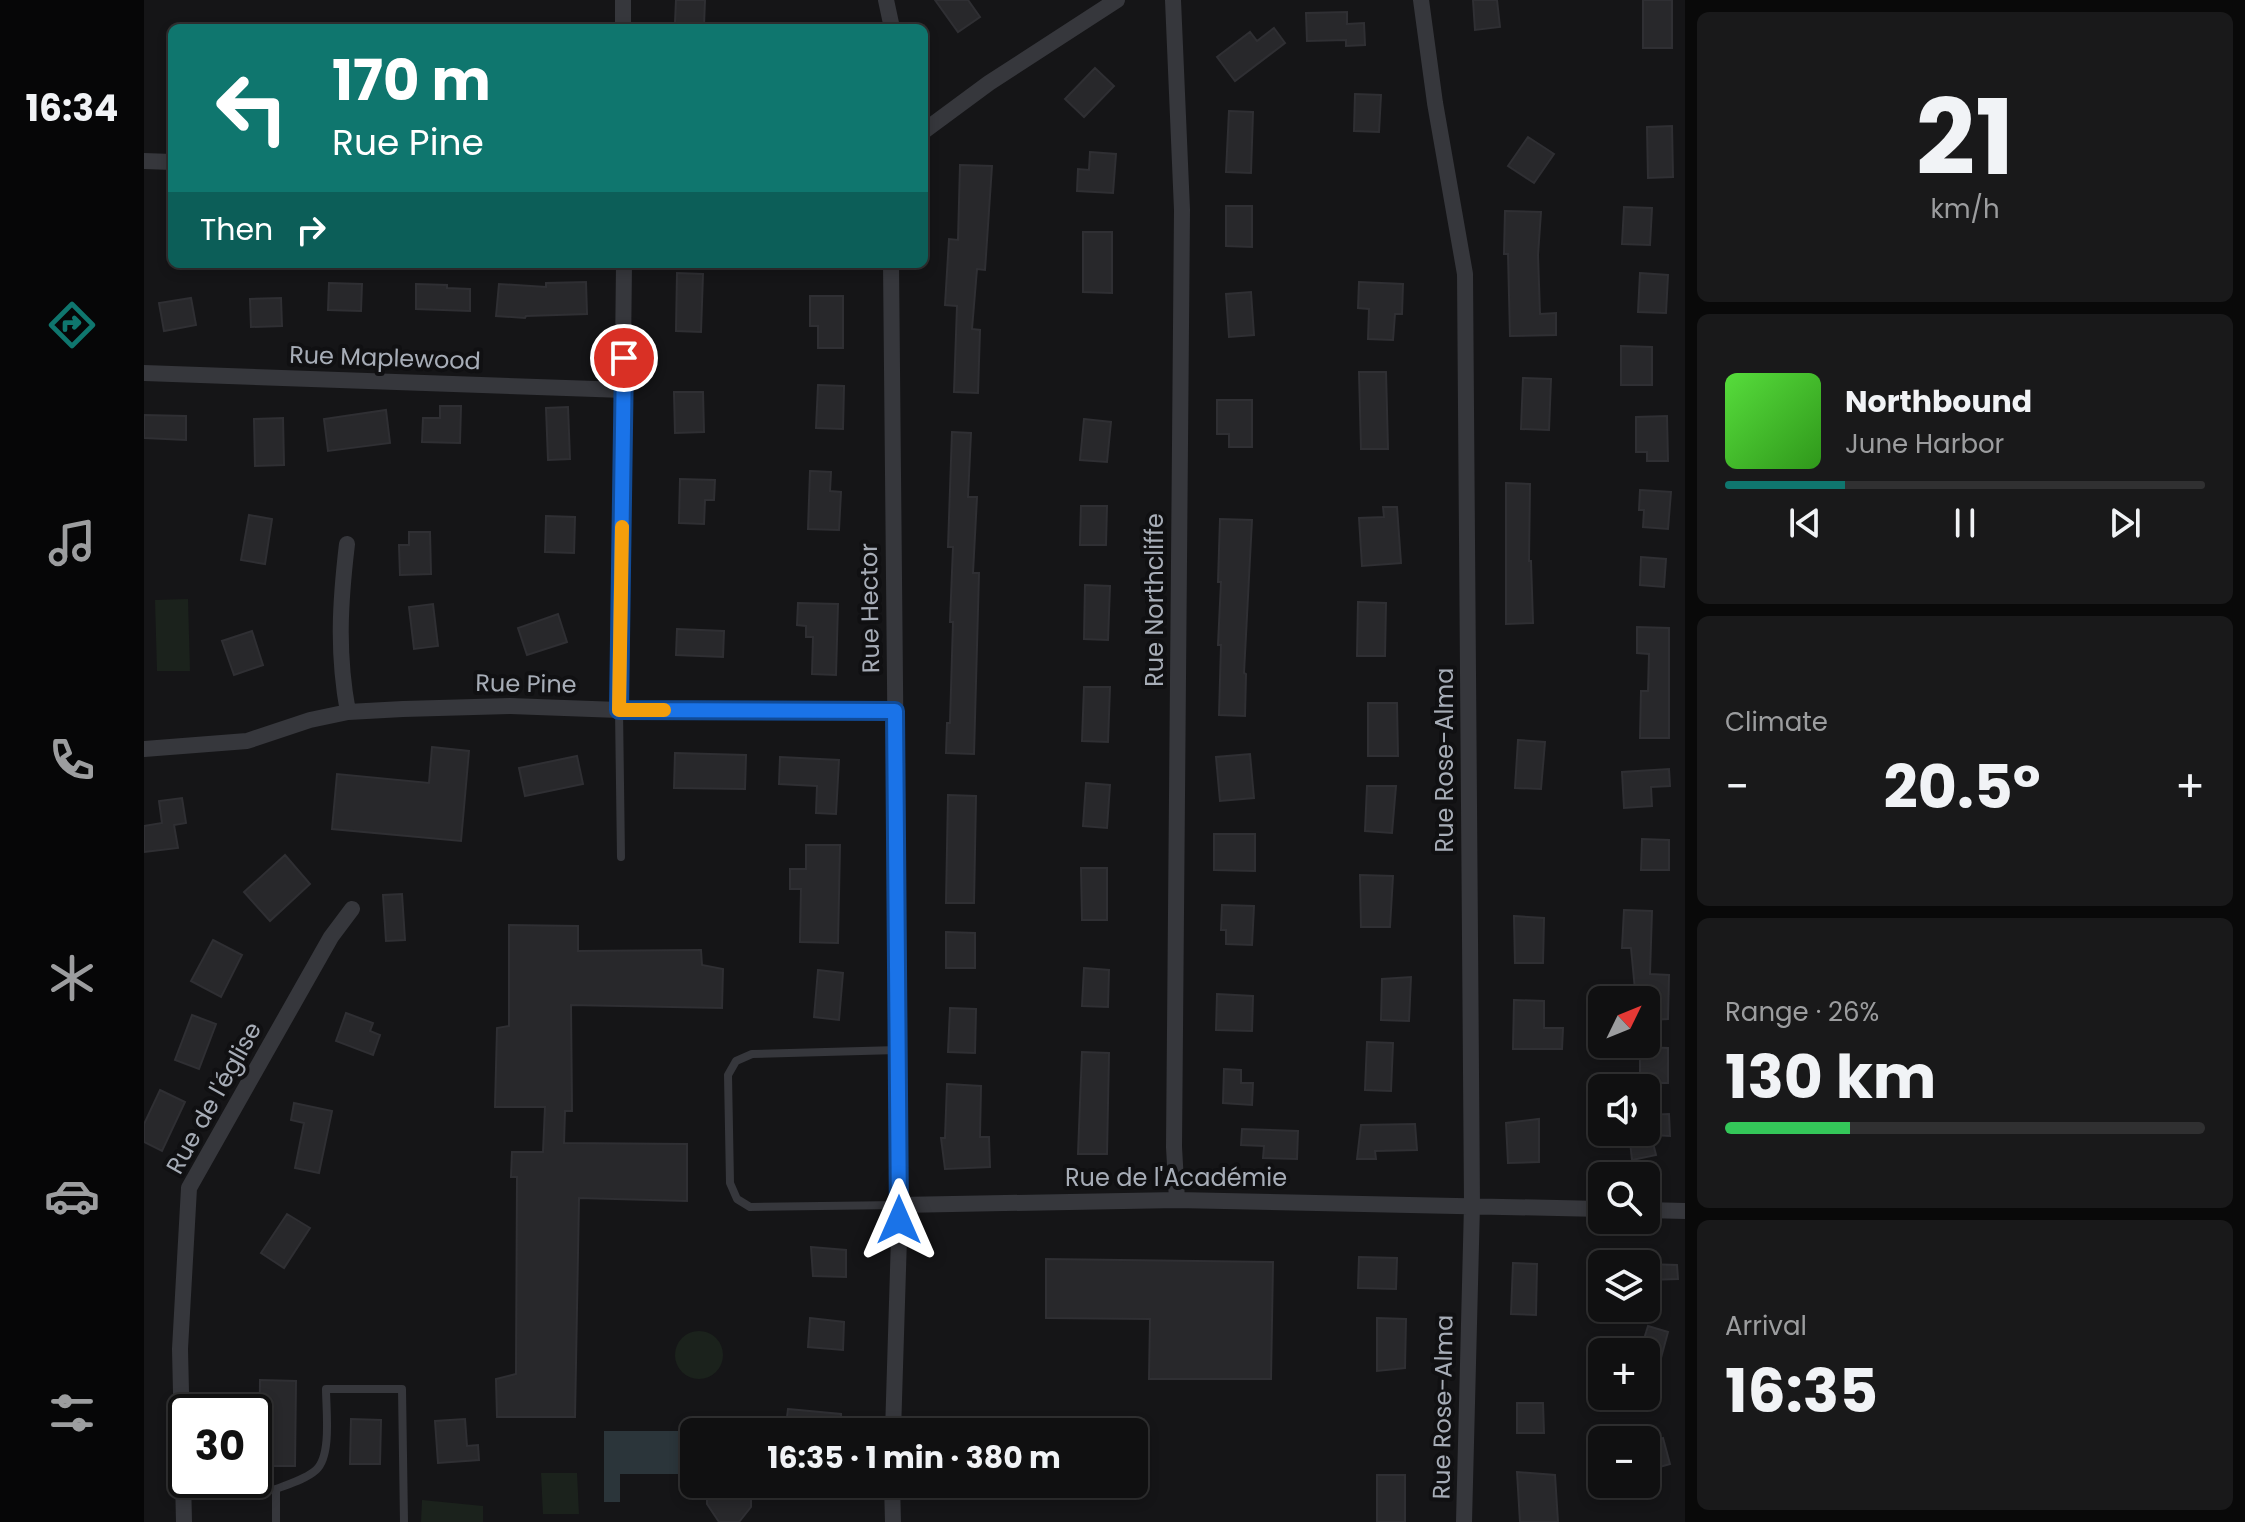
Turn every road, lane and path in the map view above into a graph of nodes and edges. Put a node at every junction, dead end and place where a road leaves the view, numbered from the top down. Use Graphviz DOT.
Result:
graph roads {
  1 [pos="623,0"];
  2 [pos="886,0"];
  3 [pos="1117,0"];
  4 [pos="1173,0"];
  5 [pos="1421,0"];
  6 [pos="623,24"];
  7 [pos="891,24"];
  8 [pos="928,128"];
  9 [pos="144,161"];
  10 [pos="168,162"];
  11 [pos="624,268"];
  12 [pos="891,268"];
  13 [pos="144,373"];
  14 [pos="624,390"];
  15 [pos="347,544"];
  16 [pos="619,710"];
  17 [pos="895,711"];
  18 [pos="348,712"];
  19 [pos="144,749"];
  20 [pos="621,857"];
  21 [pos="352,909"];
  22 [pos="898,1050"];
  23 [pos="1177,1200"];
  24 [pos="900,1205"];
  25 [pos="1472,1205"];
  26 [pos="1588,1209"];
  27 [pos="1660,1210"];
  28 [pos="1685,1211"];
  29 [pos="181,1394"];
  30 [pos="893,1418"];
  31 [pos="272,1489"];
  32 [pos="276,1489"];
  33 [pos="183,1498"];
  34 [pos="892,1498"];
  35 [pos="184,1522"];
  36 [pos="276,1522"];
  37 [pos="404,1522"];
  38 [pos="893,1522"];
  39 [pos="1464,1522"];
  1 -- 6 [label="street"];
  2 -- 7 [label="street"];
  3 -- 8 [label="street"];
  4 -- 23 [label="street, Rue Northcliffe"];
  5 -- 25 [label="street, Rue Rose-Alma"];
  9 -- 10 [label="street"];
  11 -- 14 [label="street"];
  12 -- 17 [label="street, Rue Hector"];
  13 -- 14 [label="street, Rue Maplewood"];
  14 -- 16 [label="street"];
  15 -- 18 [label="street"];
  16 -- 17 [label="street, Rue Pine"];
  16 -- 18 [label="street, Rue Pine"];
  16 -- 20 [label="lane"];
  17 -- 22 [label="street, Rue Hector"];
  18 -- 19 [label="street, Rue Pine"];
  21 -- 29 [label="street, Rue de l'église"];
  22 -- 24 [label="street, Rue Hector"];
  22 -- 24 [label="lane, Rue de l'Académie"];
  23 -- 24 [label="street, Rue de l'Académie"];
  23 -- 25 [label="street, Rue de l'Académie"];
  24 -- 30 [label="street, Rue Hector"];
  25 -- 26 [label="street, Rue de l'Académie"];
  25 -- 39 [label="street, Rue Rose-Alma"];
  27 -- 28 [label="street"];
  31 -- 32 [label="lane"];
  32 -- 36 [label="lane"];
  32 -- 37 [label="lane"];
  33 -- 35 [label="street, Rue de l'église"];
  34 -- 38 [label="street"];
}
